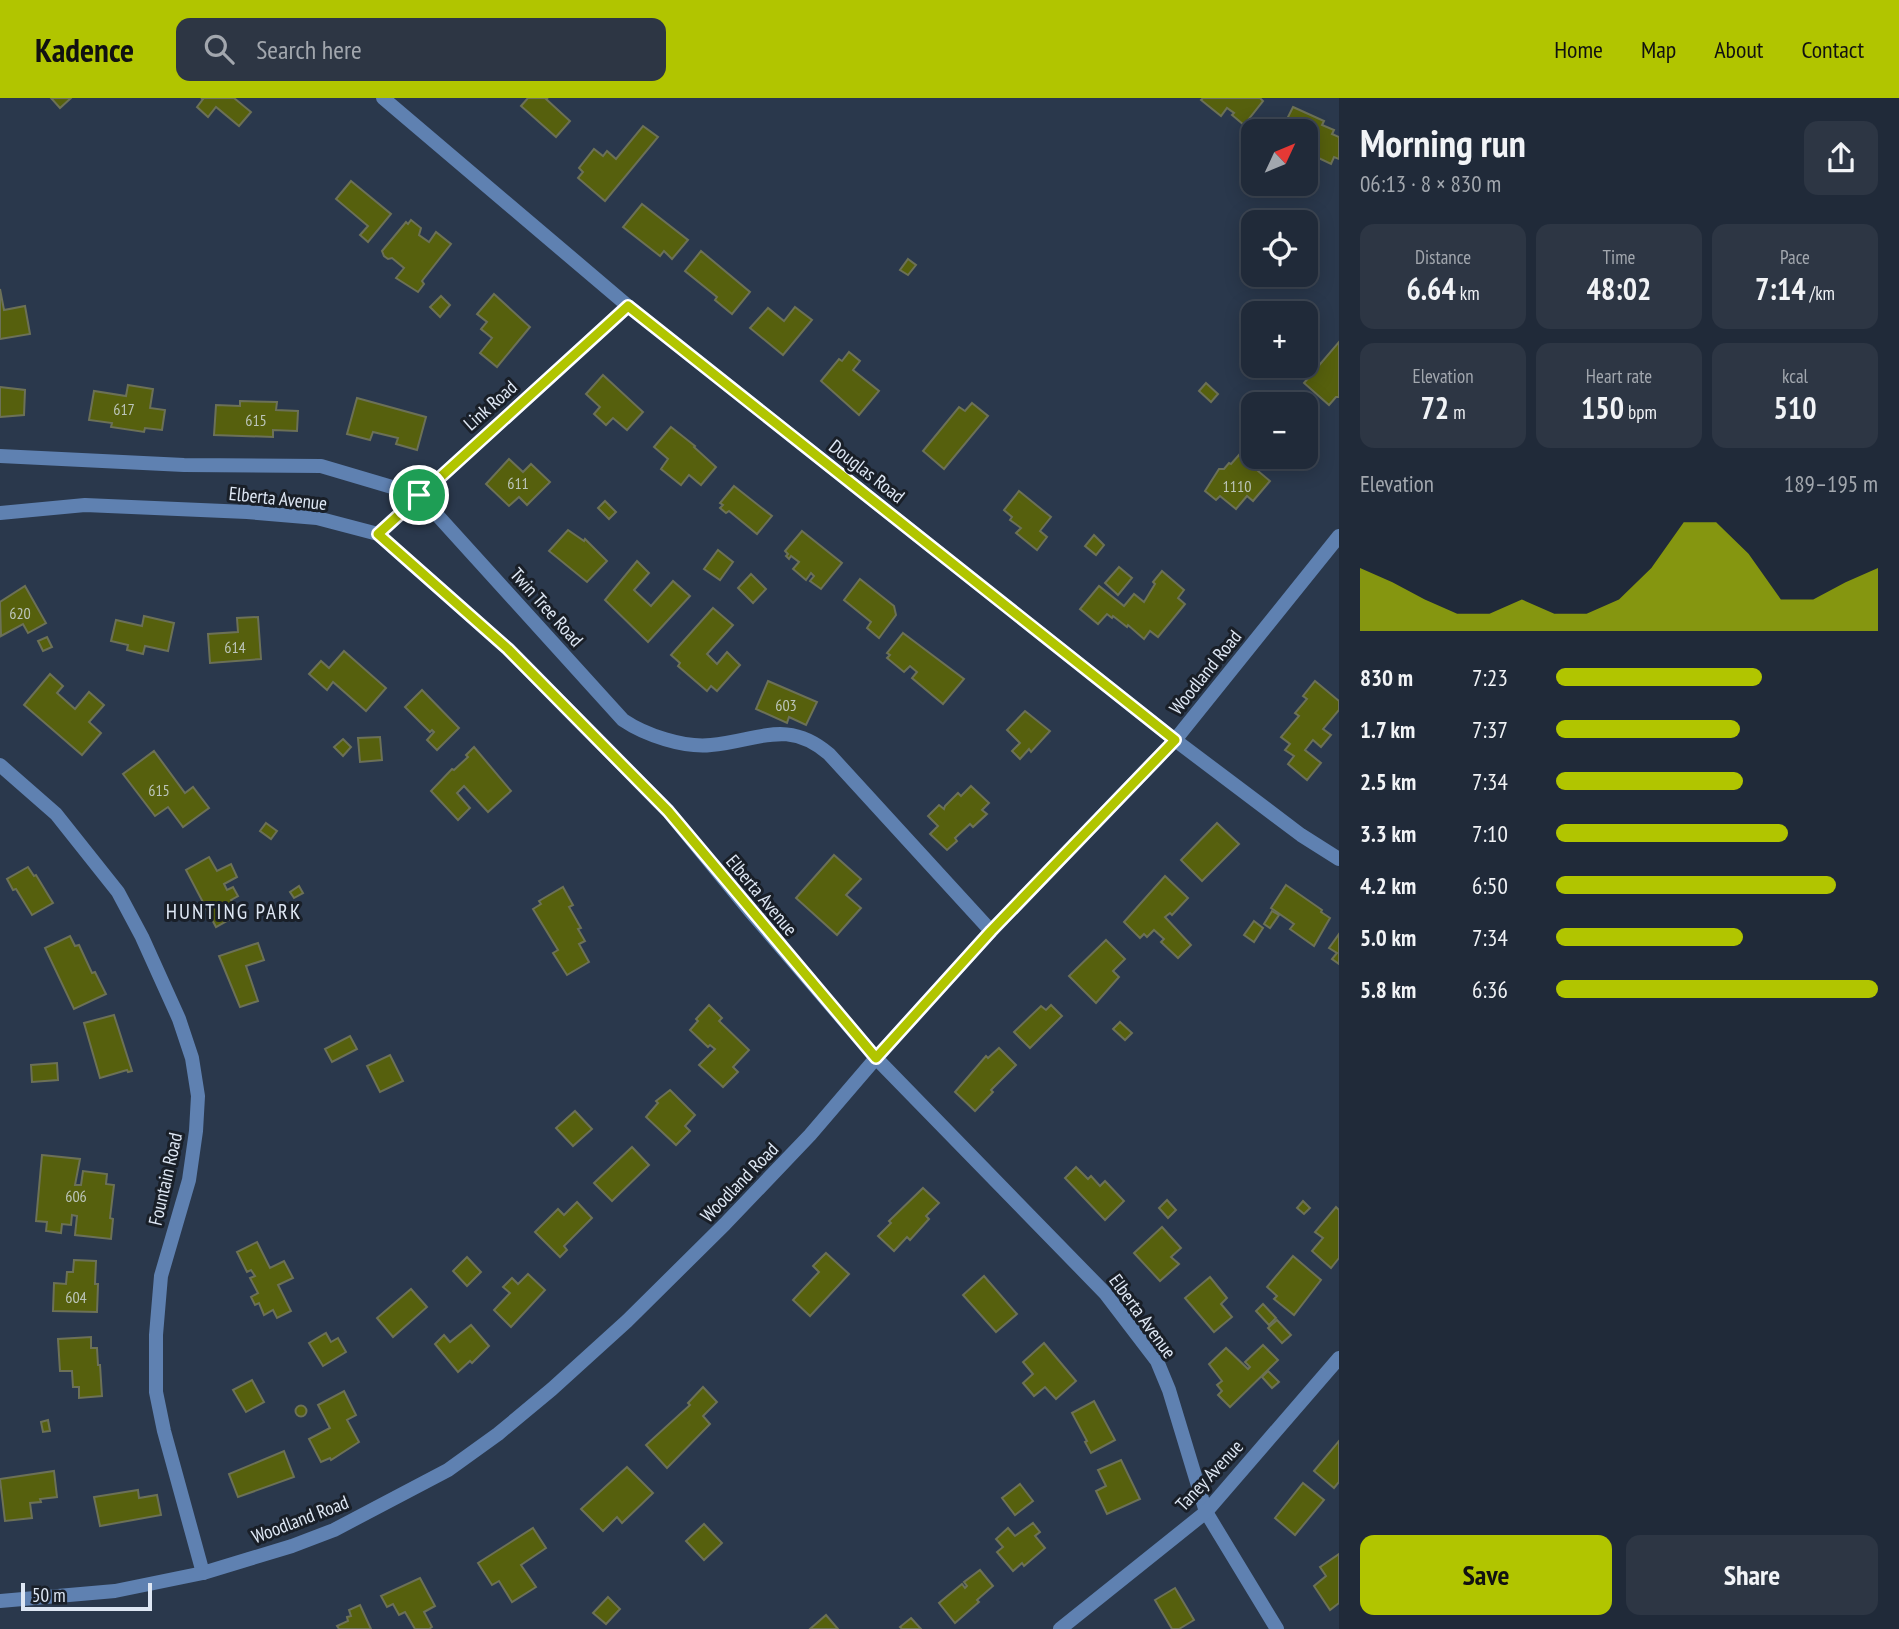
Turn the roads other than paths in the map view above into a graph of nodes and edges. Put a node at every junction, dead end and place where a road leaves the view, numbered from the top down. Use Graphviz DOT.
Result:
graph roads {
  1 [pos="383,98"];
  2 [pos="628,306"];
  3 [pos="0,456"];
  4 [pos="419,495"];
  5 [pos="0,513"];
  6 [pos="378,534"];
  7 [pos="1339,536"];
  8 [pos="1175,740"];
  9 [pos="0,765"];
  10 [pos="1339,859"];
  11 [pos="991,931"];
  12 [pos="876,1058"];
  13 [pos="1339,1358"];
  14 [pos="1206,1511"];
  15 [pos="203,1573"];
  16 [pos="0,1601"];
  17 [pos="1060,1629"];
  18 [pos="1277,1629"];
  1 -- 2 [label="street, Douglas Road"];
  2 -- 4 [label="street, Link Road"];
  2 -- 8 [label="street, Douglas Road"];
  3 -- 4 [label="street"];
  4 -- 6 [label="street, Link Road"];
  4 -- 11 [label="street, Twin Tree Road"];
  5 -- 6 [label="street, Elberta Avenue"];
  6 -- 12 [label="street, Elberta Avenue"];
  7 -- 8 [label="street, Woodland Road"];
  8 -- 10 [label="street, Douglas Road"];
  8 -- 11 [label="street, Woodland Road"];
  9 -- 15 [label="street, Fountain Road"];
  11 -- 12 [label="street, Woodland Road"];
  12 -- 14 [label="street, Elberta Avenue"];
  12 -- 15 [label="street, Woodland Road"];
  13 -- 14 [label="street, Taney Avenue"];
  14 -- 17 [label="street, Taney Avenue"];
  14 -- 18 [label="street, Elberta Avenue"];
  15 -- 16 [label="street, Woodland Road"];
}
